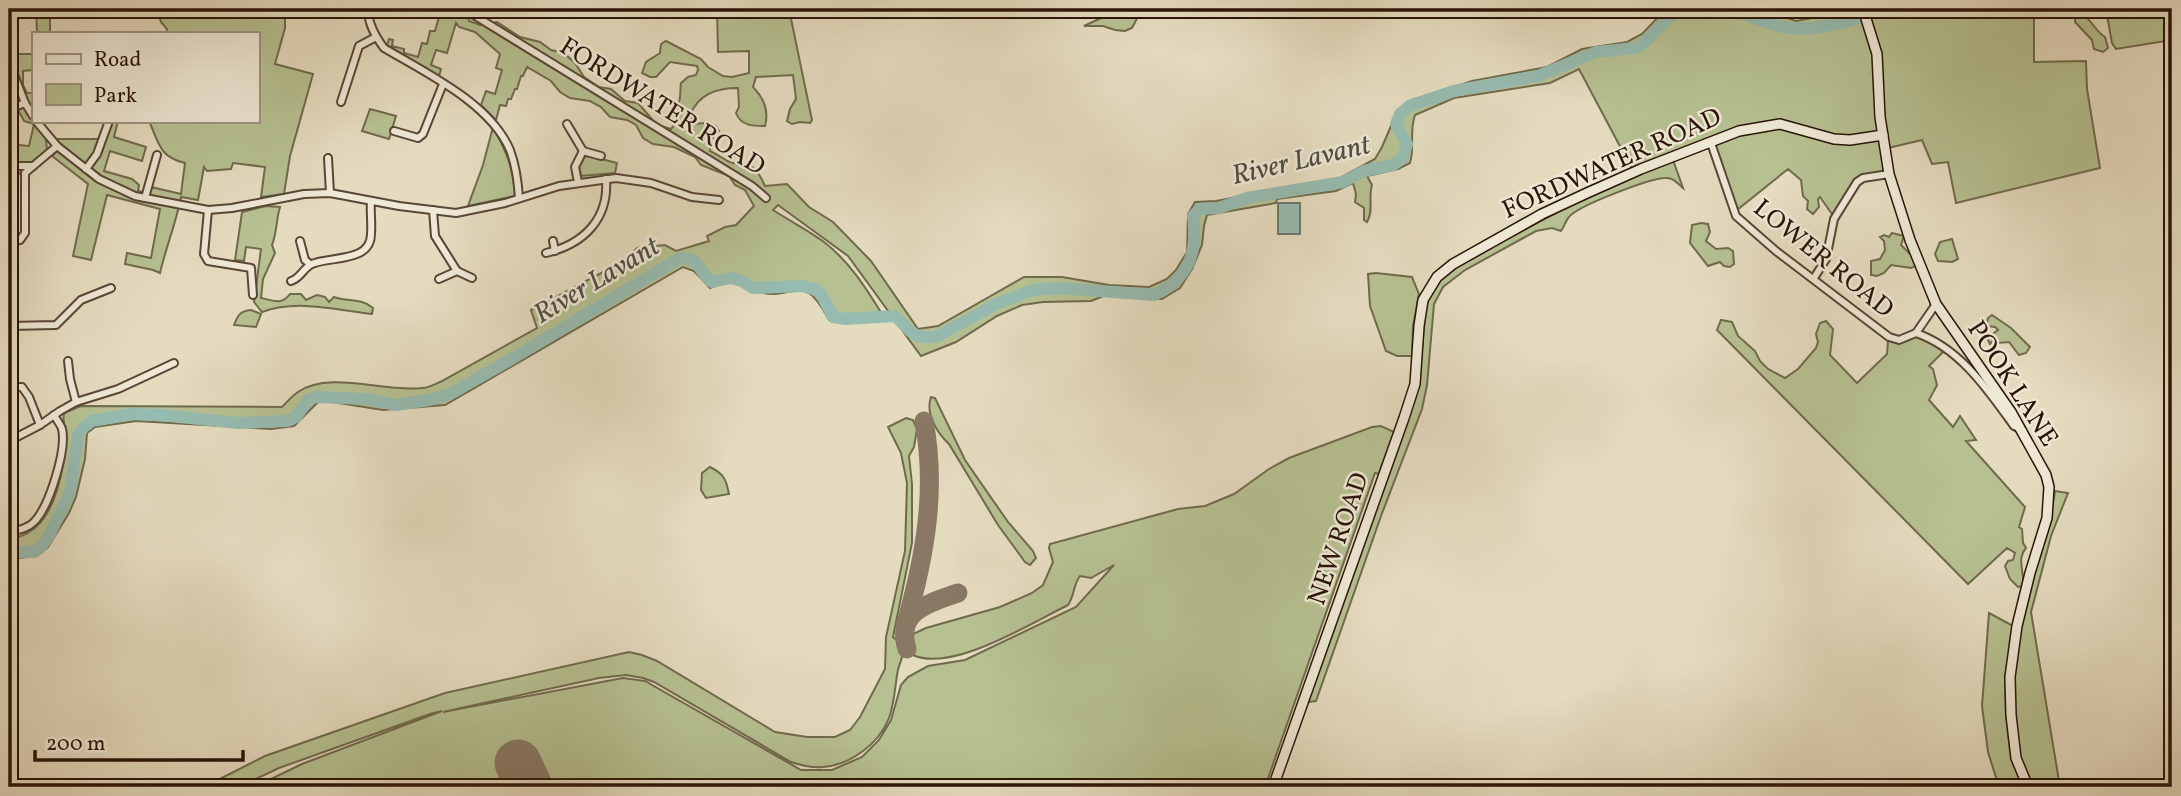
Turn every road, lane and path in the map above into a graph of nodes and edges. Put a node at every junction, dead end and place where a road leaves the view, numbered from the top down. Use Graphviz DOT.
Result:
graph roads {
  1 [pos="368,9"];
  2 [pos="464,9"];
  3 [pos="1863,9"];
  4 [pos="376,37"];
  5 [pos="9,62"];
  6 [pos="443,85"];
  7 [pos="341,102"];
  8 [pos="25,103"];
  9 [pos="9,109"];
  10 [pos="32,114"];
  11 [pos="37,122"];
  12 [pos="109,122"];
  13 [pos="568,124"];
  14 [pos="394,131"];
  15 [pos="1883,135"];
  16 [pos="1712,143"];
  17 [pos="57,146"];
  18 [pos="583,151"];
  19 [pos="157,155"];
  20 [pos="601,156"];
  21 [pos="328,158"];
  22 [pos="9,166"];
  23 [pos="33,166"];
  24 [pos="328,168"];
  25 [pos="337,168"];
  26 [pos="86,169"];
  27 [pos="1889,174"];
  28 [pos="606,179"];
  29 [pos="578,182"];
  30 [pos="330,193"];
  31 [pos="145,198"];
  32 [pos="519,198"];
  33 [pos="766,198"];
  34 [pos="719,200"];
  35 [pos="371,201"];
  36 [pos="208,210"];
  37 [pos="433,210"];
  38 [pos="553,240"];
  39 [pos="9,241"];
  40 [pos="300,241"];
  41 [pos="555,251"];
  42 [pos="546,253"];
  43 [pos="310,264"];
  44 [pos="457,271"];
  45 [pos="472,278"];
  46 [pos="1814,278"];
  47 [pos="439,279"];
  48 [pos="291,281"];
  49 [pos="111,288"];
  50 [pos="253,295"];
  51 [pos="1423,300"];
  52 [pos="1936,304"];
  53 [pos="9,326"];
  54 [pos="1916,333"];
  55 [pos="68,361"];
  56 [pos="174,363"];
  57 [pos="9,387"];
  58 [pos="76,402"];
  59 [pos="54,415"];
  60 [pos="40,425"];
  61 [pos="2019,428"];
  62 [pos="9,441"];
  63 [pos="9,532"];
  64 [pos="1273,787"];
  65 [pos="2028,787"];
  1 -- 4 [label="street"];
  2 -- 33 [label="street, FORDWATER ROAD"];
  3 -- 15 [label="street, POOK LANE"];
  4 -- 6 [label="street"];
  4 -- 7 [label="street"];
  5 -- 8 [label="street"];
  6 -- 14 [label="street"];
  6 -- 32 [label="street"];
  8 -- 9 [label="street"];
  8 -- 10 [label="street"];
  11 -- 17 [label="street"];
  12 -- 26 [label="street"];
  13 -- 18 [label="street"];
  15 -- 16 [label="street, FORDWATER ROAD"];
  15 -- 27 [label="street, POOK LANE"];
  16 -- 46 [label="street, LOWER ROAD"];
  16 -- 51 [label="street, FORDWATER ROAD"];
  17 -- 23 [label="street"];
  17 -- 26 [label="street"];
  18 -- 20 [label="street"];
  18 -- 29 [label="street"];
  19 -- 31 [label="street"];
  21 -- 24 [label="street"];
  22 -- 23 [label="street"];
  23 -- 39 [label="street"];
  24 -- 25 [label="street"];
  24 -- 30 [label="street"];
  26 -- 31 [label="street"];
  27 -- 46 [label="street"];
  27 -- 52 [label="street, POOK LANE"];
  28 -- 29 [label="street"];
  28 -- 34 [label="street"];
  28 -- 41 [label="street"];
  29 -- 32 [label="street"];
  30 -- 35 [label="street"];
  30 -- 36 [label="street"];
  31 -- 36 [label="street"];
  32 -- 37 [label="street"];
  35 -- 37 [label="street"];
  35 -- 43 [label="street"];
  36 -- 50 [label="street"];
  37 -- 44 [label="street"];
  38 -- 41 [label="street"];
  40 -- 43 [label="street"];
  41 -- 42 [label="street"];
  43 -- 48 [label="street"];
  44 -- 45 [label="street"];
  44 -- 47 [label="street"];
  46 -- 54 [label="street, LOWER ROAD"];
  49 -- 53 [label="street"];
  51 -- 64 [label="street, NEW ROAD"];
  52 -- 54 [label="street, LOWER ROAD"];
  52 -- 61 [label="street, POOK LANE"];
  54 -- 61 [label="street, LOWER ROAD"];
  55 -- 58 [label="street"];
  56 -- 58 [label="street"];
  57 -- 60 [label="street"];
  58 -- 59 [label="street"];
  59 -- 60 [label="street"];
  59 -- 63 [label="street"];
  60 -- 62 [label="street"];
  61 -- 65 [label="street, POOK LANE"];
}
